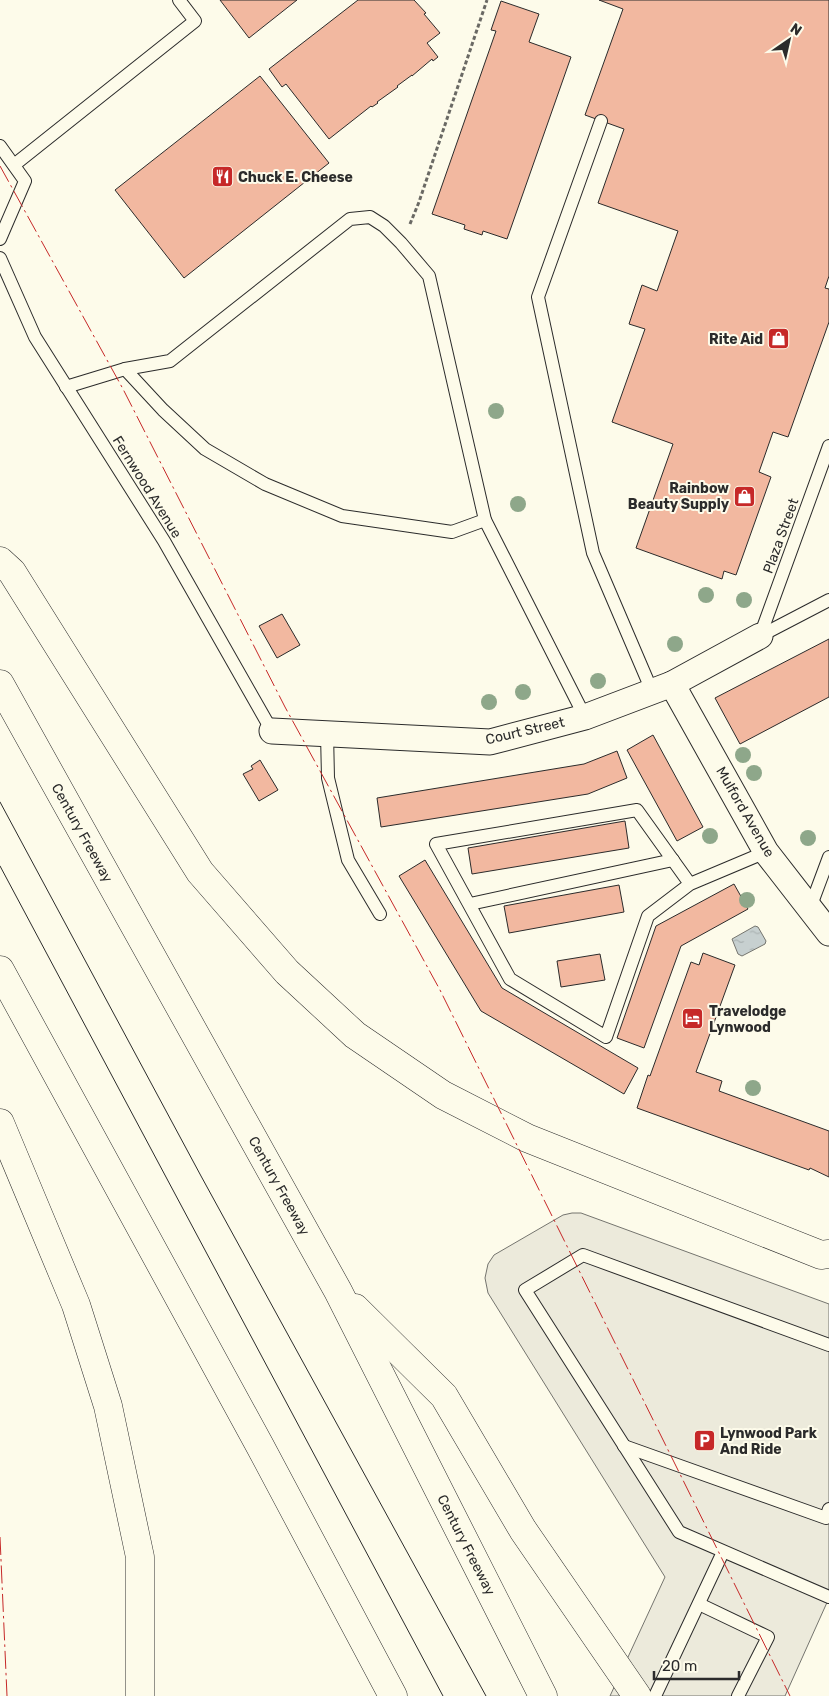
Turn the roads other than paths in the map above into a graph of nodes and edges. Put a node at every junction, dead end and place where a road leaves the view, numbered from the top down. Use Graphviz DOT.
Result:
graph roads {
  1 [pos="179,0"];
  2 [pos="601,121"];
  3 [pos="0,146"];
  4 [pos="14,164"];
  5 [pos="0,238"];
  6 [pos="0,258"];
  7 [pos="125,369"];
  8 [pos="66,387"];
  9 [pos="829,446"];
  10 [pos="485,520"];
  11 [pos="0,561"];
  12 [pos="829,600"];
  13 [pos="760,636"];
  14 [pos="0,684"];
  15 [pos="662,688"];
  16 [pos="584,717"];
  17 [pos="272,730"];
  18 [pos="327,734"];
  19 [pos="766,852"];
  20 [pos="829,856"];
  21 [pos="673,860"];
  22 [pos="690,884"];
  23 [pos="470,904"];
  24 [pos="810,908"];
  25 [pos="380,914"];
  26 [pos="829,933"];
  27 [pos="0,970"];
  28 [pos="0,1123"];
  29 [pos="829,1254"];
  30 [pos="338,1291"];
  31 [pos="829,1346"];
  32 [pos="624,1446"];
  33 [pos="829,1509"];
  34 [pos="723,1552"];
  35 [pos="829,1597"];
  36 [pos="699,1604"];
  37 [pos="140,1696"];
  38 [pos="393,1696"];
  39 [pos="542,1696"];
  40 [pos="637,1696"];
  41 [pos="655,1696"];
  42 [pos="738,1696"];
  1 -- 4 [label="lane"];
  2 -- 15 [label="lane"];
  3 -- 4 [label="lane"];
  4 -- 5 [label="lane"];
  6 -- 8 [label="lane, Fernwood Avenue"];
  7 -- 8 [label="lane"];
  7 -- 10 [label="lane"];
  7 -- 10 [label="lane"];
  8 -- 17 [label="lane, Fernwood Avenue"];
  9 -- 13 [label="lane, Plaza Street"];
  10 -- 16 [label="lane"];
  11 -- 29 [label="highway"];
  12 -- 13 [label="lane"];
  13 -- 15 [label="street, Court Street"];
  14 -- 30 [label="highway, Century Freeway"];
  15 -- 16 [label="street, Court Street"];
  15 -- 19 [label="street, Mulford Avenue"];
  16 -- 18 [label="street, Court Street"];
  17 -- 18 [label="street, Court Street"];
  18 -- 25 [label="lane"];
  19 -- 22 [label="lane"];
  19 -- 24 [label="street, Mulford Avenue"];
  20 -- 24 [label="lane"];
  21 -- 22 [label="lane"];
  21 -- 23 [label="lane"];
  21 -- 23 [label="lane"];
  22 -- 23 [label="lane"];
  24 -- 26 [label="street, Mulford Avenue"];
  27 -- 38 [label="highway"];
  28 -- 37 [label="highway"];
  30 -- 39 [label="highway, Century Freeway"];
  30 -- 40 [label="highway"];
  31 -- 32 [label="lane"];
  32 -- 33 [label="lane"];
  32 -- 34 [label="lane"];
  34 -- 35 [label="lane"];
  34 -- 36 [label="lane"];
  36 -- 41 [label="lane"];
  36 -- 42 [label="lane"];
}
